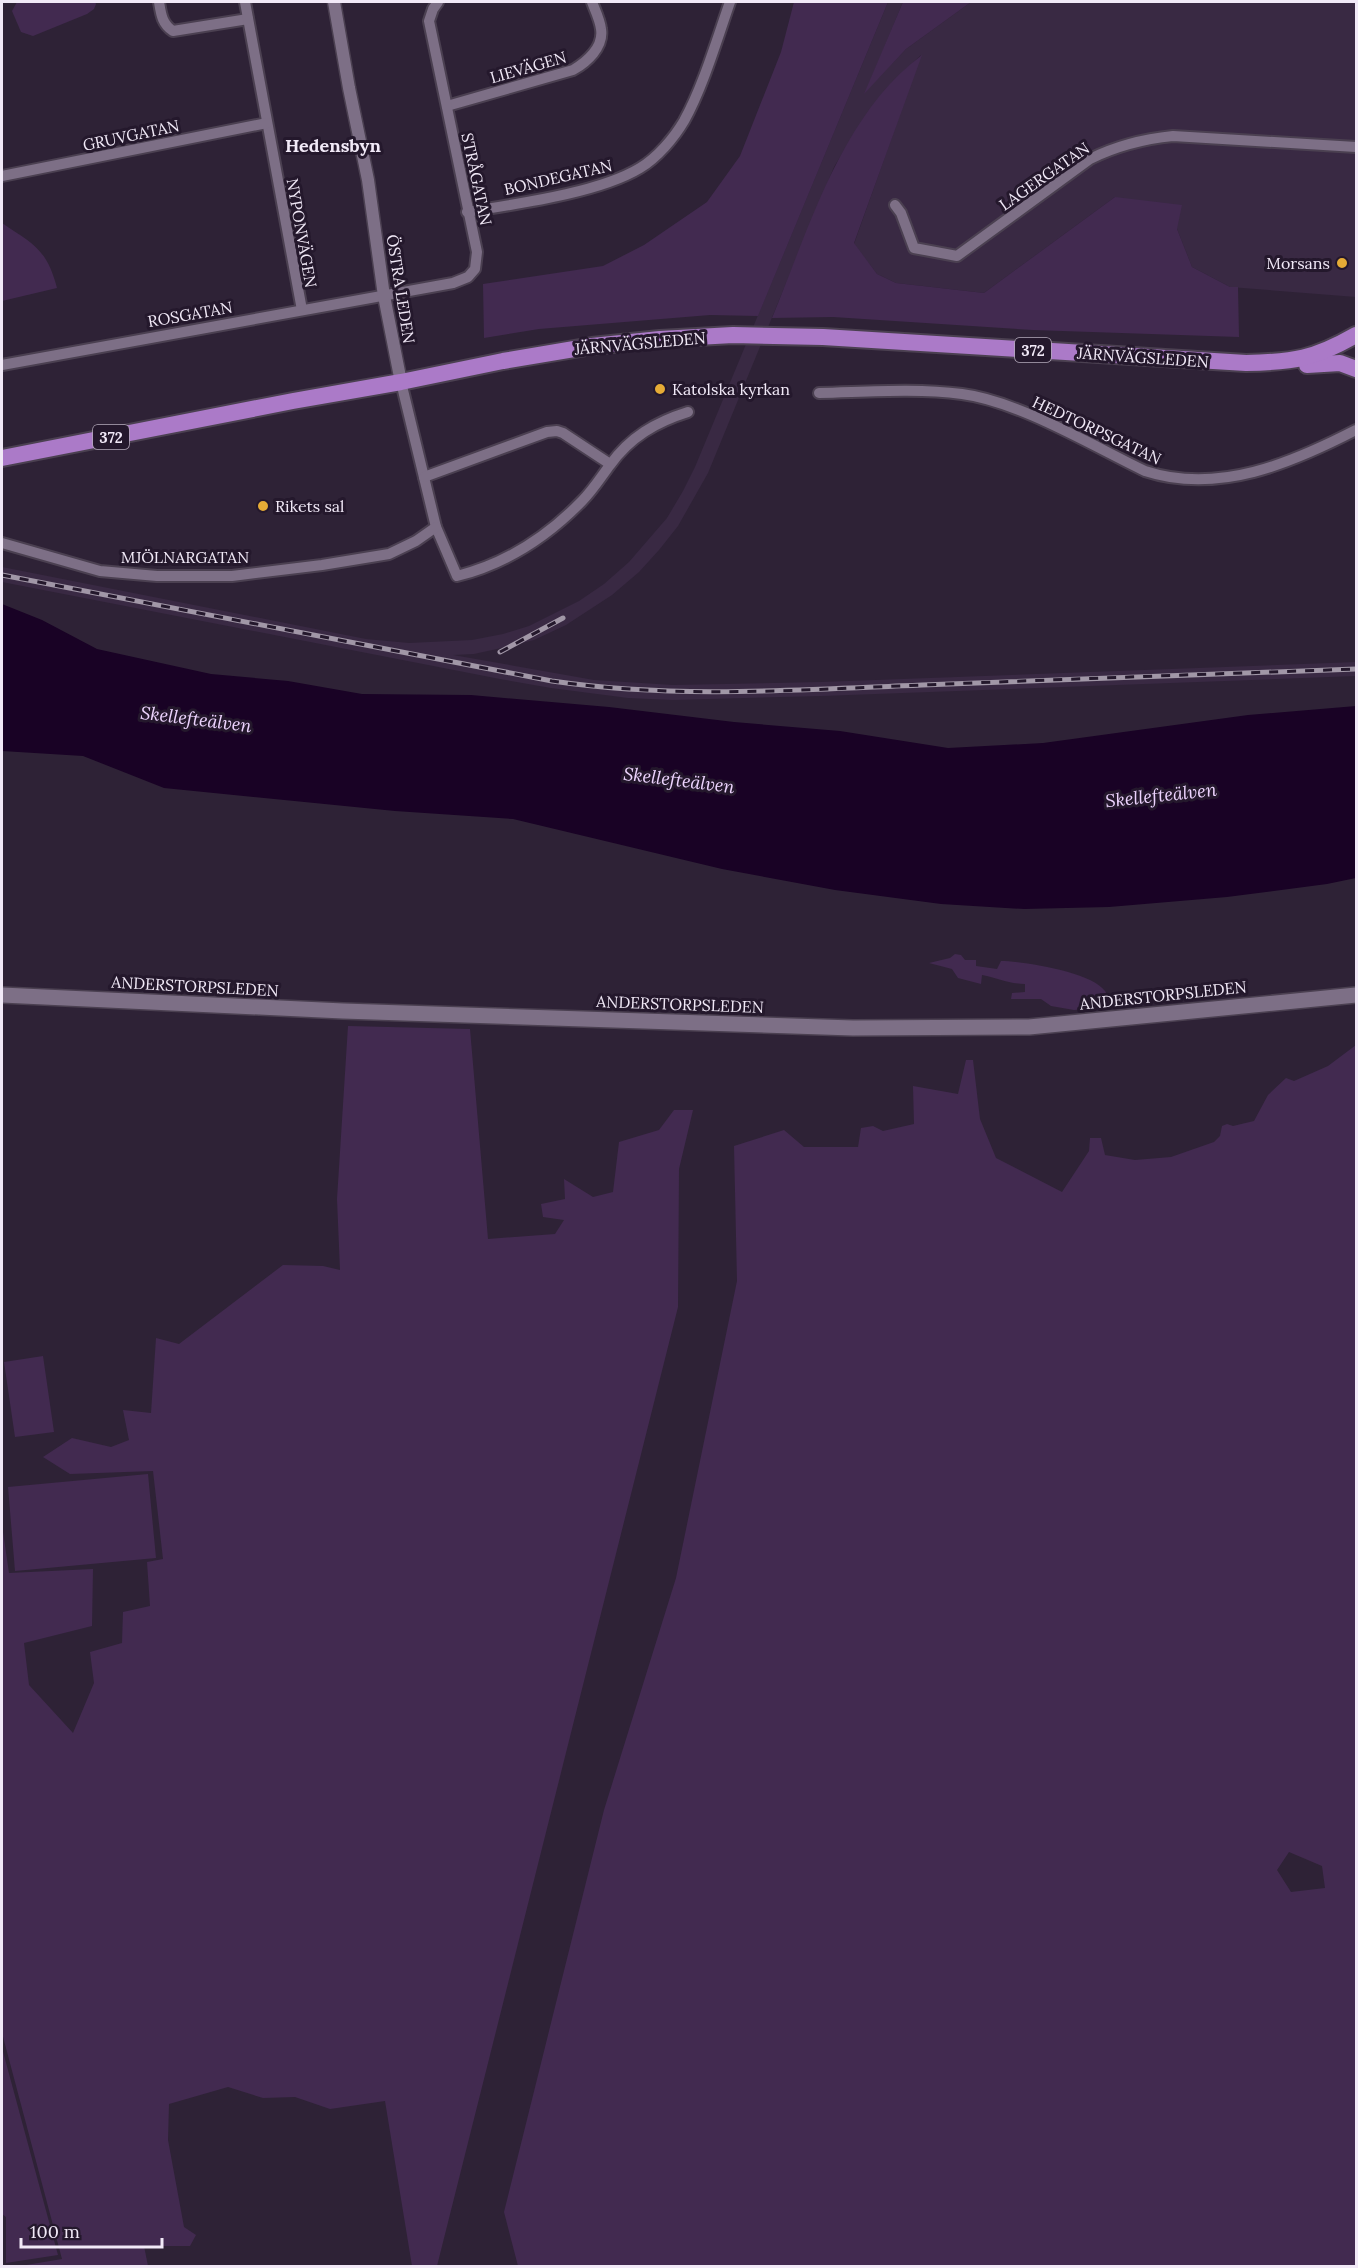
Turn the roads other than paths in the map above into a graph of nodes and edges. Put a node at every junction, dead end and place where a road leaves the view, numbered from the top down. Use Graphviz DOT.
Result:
graph roads {
  1 [pos="159,2"];
  2 [pos="245,2"];
  3 [pos="334,2"];
  4 [pos="438,2"];
  5 [pos="592,2"];
  6 [pos="730,2"];
  7 [pos="248,19"];
  8 [pos="447,106"];
  9 [pos="267,123"];
  10 [pos="1356,147"];
  11 [pos="2,176"];
  12 [pos="895,205"];
  13 [pos="467,212"];
  14 [pos="384,296"];
  15 [pos="302,310"];
  16 [pos="1356,335"];
  17 [pos="1288,362"];
  18 [pos="2,365"];
  19 [pos="1356,369"];
  20 [pos="401,382"];
  21 [pos="819,393"];
  22 [pos="688,412"];
  23 [pos="1356,430"];
  24 [pos="2,458"];
  25 [pos="610,464"];
  26 [pos="424,477"];
  27 [pos="436,527"];
  28 [pos="2,543"];
  29 [pos="2,995"];
  30 [pos="1356,995"];
  1 -- 7 [label="street"];
  2 -- 7 [label="street, NYPONVÄGEN"];
  3 -- 14 [label="street, ÖSTRA LEDEN"];
  4 -- 8 [label="street, STRÅGATAN"];
  5 -- 8 [label="street, LIEVÄGEN"];
  6 -- 13 [label="street, BONDEGATAN"];
  7 -- 9 [label="street, NYPONVÄGEN"];
  8 -- 13 [label="street, STRÅGATAN"];
  9 -- 11 [label="street, GRUVGATAN"];
  9 -- 15 [label="street, NYPONVÄGEN"];
  10 -- 12 [label="street, LAGERGATAN"];
  13 -- 14 [label="street, STRÅGATAN"];
  14 -- 15 [label="street, ROSGATAN"];
  14 -- 20 [label="street, ÖSTRA LEDEN"];
  15 -- 18 [label="street, ROSGATAN"];
  16 -- 17 [label="main road, JÄRNVÄGSLEDEN"];
  17 -- 19 [label="main road, JÄRNVÄGSLEDEN"];
  17 -- 20 [label="main road, JÄRNVÄGSLEDEN / 372"];
  20 -- 24 [label="main road, JÄRNVÄGSLEDEN / 372"];
  20 -- 26 [label="street, ÖSTRA LEDEN"];
  21 -- 23 [label="street, HEDTORPSGATAN"];
  22 -- 25 [label="street"];
  25 -- 26 [label="street"];
  25 -- 27 [label="street, ÖSTRA LEDEN"];
  26 -- 27 [label="street, ÖSTRA LEDEN"];
  27 -- 28 [label="street, MJÖLNARGATAN"];
  29 -- 30 [label="main road, ANDERSTORPSLEDEN"];
}
